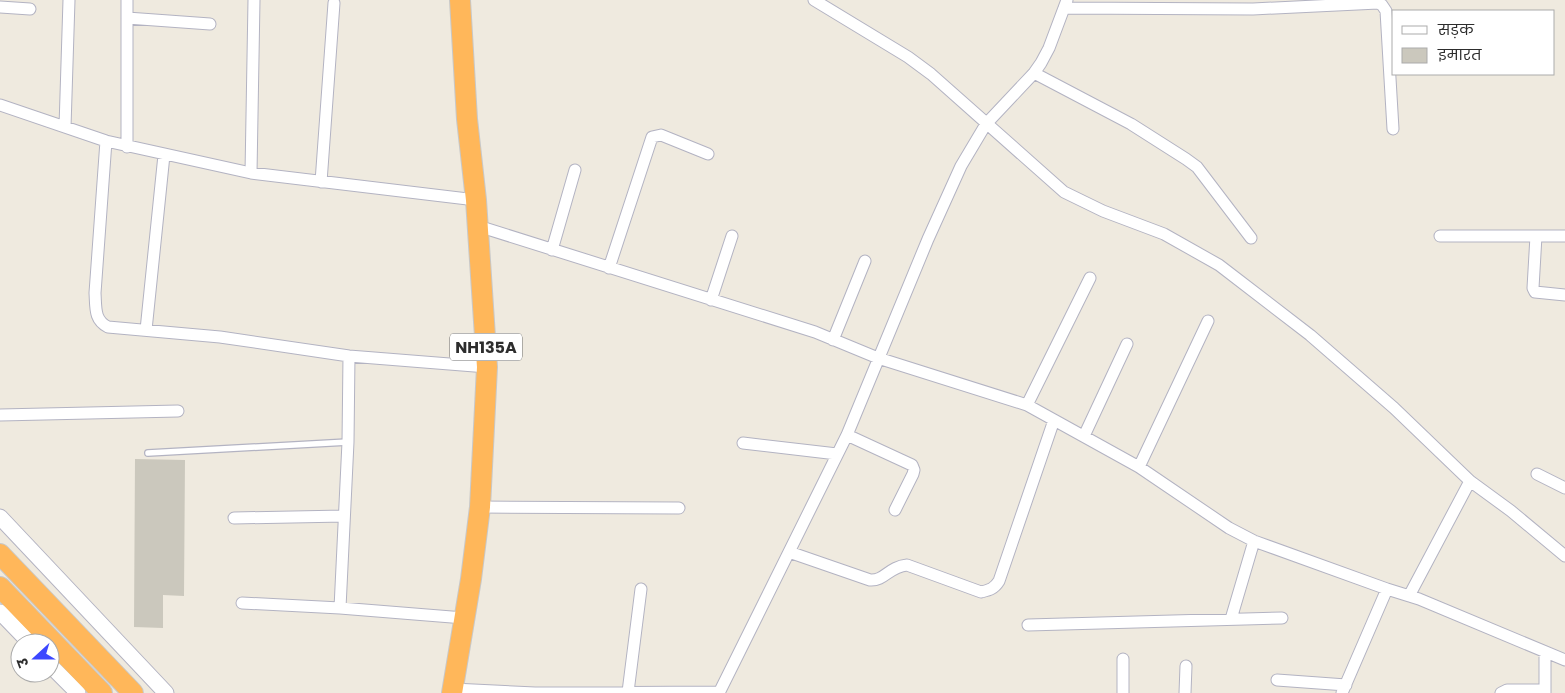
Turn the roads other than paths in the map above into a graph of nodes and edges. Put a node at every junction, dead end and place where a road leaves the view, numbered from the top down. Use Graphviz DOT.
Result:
graph roads {
  1 [pos="69,0"];
  2 [pos="126,0"];
  3 [pos="254,0"];
  4 [pos="460,0"];
  5 [pos="814,0"];
  6 [pos="334,3"];
  7 [pos="1065,4"];
  8 [pos="0,7"];
  9 [pos="30,10"];
  10 [pos="127,18"];
  11 [pos="210,24"];
  12 [pos="1034,73"];
  13 [pos="0,105"];
  14 [pos="986,124"];
  15 [pos="65,127"];
  16 [pos="1393,129"];
  17 [pos="106,141"];
  18 [pos="127,147"];
  19 [pos="164,154"];
  20 [pos="708,154"];
  21 [pos="575,170"];
  22 [pos="251,173"];
  23 [pos="321,182"];
  24 [pos="476,200"];
  25 [pos="478,226"];
  26 [pos="732,236"];
  27 [pos="1440,236"];
  28 [pos="1536,236"];
  29 [pos="1565,236"];
  30 [pos="1251,238"];
  31 [pos="552,250"];
  32 [pos="864,261"];
  33 [pos="609,268"];
  34 [pos="1090,278"];
  35 [pos="1565,295"];
  36 [pos="711,300"];
  37 [pos="1208,321"];
  38 [pos="146,330"];
  39 [pos="833,340"];
  40 [pos="1127,344"];
  41 [pos="349,356"];
  42 [pos="878,358"];
  43 [pos="487,367"];
  44 [pos="1027,405"];
  45 [pos="178,411"];
  46 [pos="0,415"];
  47 [pos="1054,420"];
  48 [pos="847,435"];
  49 [pos="1084,436"];
  50 [pos="348,442"];
  51 [pos="743,443"];
  52 [pos="148,453"];
  53 [pos="837,454"];
  54 [pos="1139,467"];
  55 [pos="1537,474"];
  56 [pos="1470,481"];
  57 [pos="1565,488"];
  58 [pos="480,507"];
  59 [pos="679,508"];
  60 [pos="895,510"];
  61 [pos="344,516"];
  62 [pos="0,517"];
  63 [pos="234,518"];
  64 [pos="1254,541"];
  65 [pos="789,552"];
  66 [pos="0,554"];
  67 [pos="1565,556"];
  68 [pos="0,587"];
  69 [pos="641,589"];
  70 [pos="1387,589"];
  71 [pos="1409,596"];
  72 [pos="242,603"];
  73 [pos="340,608"];
  74 [pos="0,612"];
  75 [pos="464,618"];
  76 [pos="1282,618"];
  77 [pos="1231,619"];
  78 [pos="1028,624"];
  79 [pos="20,633"];
  80 [pos="1545,652"];
  81 [pos="1123,659"];
  82 [pos="1565,660"];
  83 [pos="1186,666"];
  84 [pos="60,675"];
  85 [pos="1277,680"];
  86 [pos="1344,689"];
  87 [pos="453,691"];
  88 [pos="1545,691"];
  89 [pos="628,692"];
  90 [pos="719,692"];
  91 [pos="78,693"];
  92 [pos="102,693"];
  93 [pos="134,693"];
  94 [pos="166,693"];
  95 [pos="1123,693"];
  96 [pos="1186,693"];
  97 [pos="1501,693"];
  1 -- 15 [label="street"];
  2 -- 10 [label="street"];
  3 -- 22 [label="street"];
  4 -- 24 [label="highway, NH135A"];
  5 -- 14 [label="street"];
  6 -- 23 [label="street"];
  7 -- 12 [label="street"];
  7 -- 16 [label="street"];
  8 -- 9 [label="street"];
  10 -- 11 [label="street"];
  10 -- 18 [label="street"];
  12 -- 14 [label="street"];
  12 -- 30 [label="street"];
  13 -- 15 [label="street"];
  14 -- 42 [label="street"];
  14 -- 56 [label="street"];
  15 -- 17 [label="street"];
  17 -- 18 [label="street"];
  17 -- 38 [label="street"];
  18 -- 19 [label="street"];
  19 -- 22 [label="street"];
  19 -- 38 [label="street"];
  20 -- 33 [label="street"];
  21 -- 31 [label="street"];
  22 -- 23 [label="street"];
  23 -- 24 [label="street"];
  24 -- 25 [label="highway, NH135A"];
  25 -- 31 [label="street"];
  25 -- 43 [label="highway, NH135A"];
  26 -- 36 [label="street"];
  27 -- 28 [label="street"];
  28 -- 29 [label="street"];
  28 -- 35 [label="street"];
  31 -- 33 [label="street"];
  32 -- 39 [label="street"];
  33 -- 36 [label="street"];
  34 -- 44 [label="street"];
  36 -- 39 [label="street"];
  37 -- 54 [label="street"];
  38 -- 41 [label="street"];
  39 -- 42 [label="street"];
  40 -- 49 [label="street"];
  41 -- 43 [label="street"];
  41 -- 50 [label="street"];
  42 -- 44 [label="street"];
  42 -- 48 [label="street"];
  43 -- 58 [label="highway, NH135A"];
  44 -- 47 [label="street"];
  45 -- 46 [label="street"];
  47 -- 49 [label="street"];
  47 -- 65 [label="street"];
  48 -- 53 [label="street"];
  48 -- 60 [label="street"];
  49 -- 54 [label="street"];
  50 -- 52 [label="lane"];
  50 -- 61 [label="street"];
  51 -- 53 [label="street"];
  53 -- 65 [label="street"];
  54 -- 64 [label="street"];
  55 -- 57 [label="street"];
  56 -- 67 [label="street"];
  56 -- 71 [label="street"];
  58 -- 59 [label="street"];
  58 -- 75 [label="highway, NH135A"];
  61 -- 63 [label="street"];
  61 -- 73 [label="street"];
  62 -- 94 [label="street"];
  64 -- 70 [label="street"];
  64 -- 77 [label="street"];
  65 -- 90 [label="street"];
  66 -- 93 [label="highway"];
  68 -- 92 [label="highway"];
  69 -- 89 [label="street"];
  70 -- 71 [label="street"];
  70 -- 86 [label="street"];
  71 -- 80 [label="street"];
  72 -- 73 [label="street"];
  73 -- 75 [label="street"];
  74 -- 79 [label="street"];
  75 -- 87 [label="highway, NH135A"];
  76 -- 77 [label="street"];
  77 -- 78 [label="street"];
  80 -- 82 [label="street"];
  80 -- 88 [label="street"];
  81 -- 95 [label="street"];
  83 -- 96 [label="street"];
  84 -- 91 [label="street"];
  85 -- 86 [label="street"];
  87 -- 89 [label="street"];
  88 -- 97 [label="street"];
  89 -- 90 [label="street"];
}
